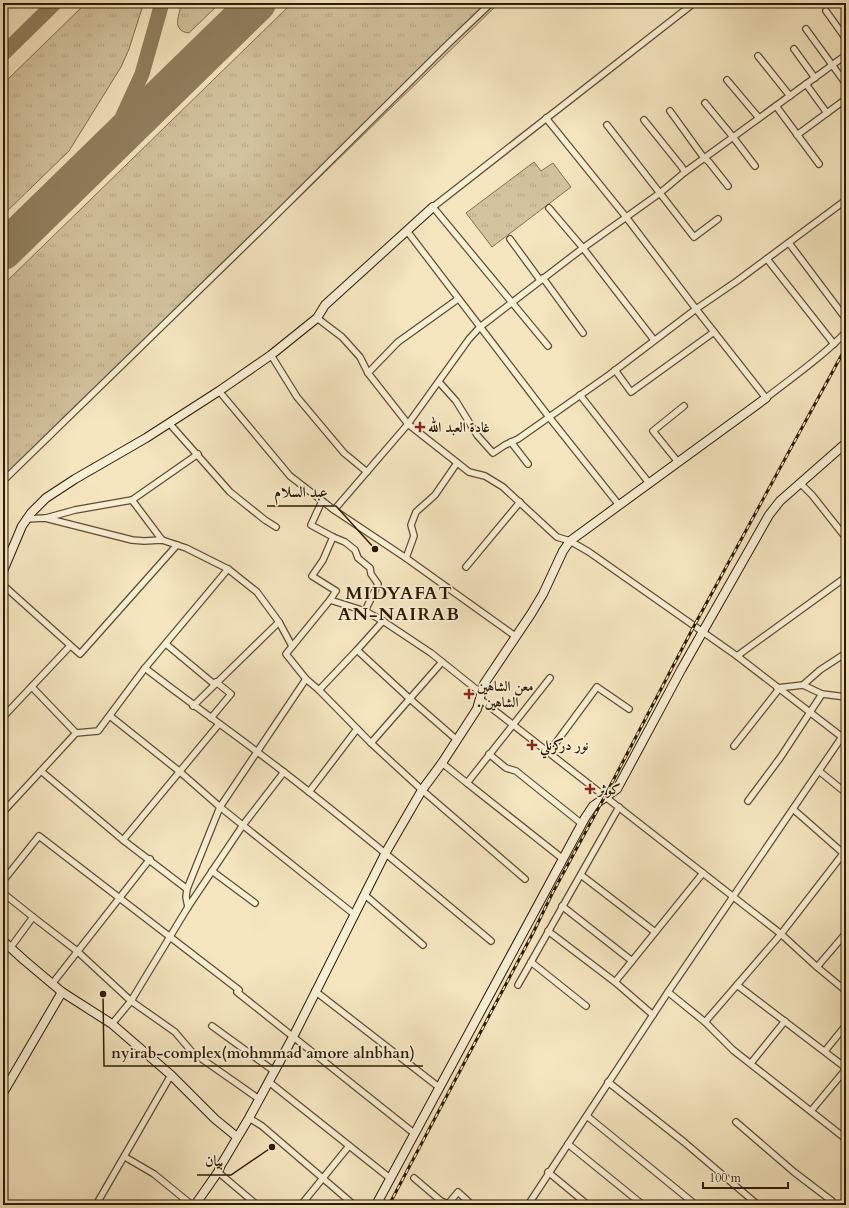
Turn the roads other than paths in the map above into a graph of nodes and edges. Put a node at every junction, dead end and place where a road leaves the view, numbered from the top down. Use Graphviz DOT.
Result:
graph roads {
  1 [pos="491,3"];
  2 [pos="694,3"];
  3 [pos="826,11"];
  4 [pos="806,29"];
  5 [pos="846,39"];
  6 [pos="794,49"];
  7 [pos="846,55"];
  8 [pos="758,56"];
  9 [pos="832,65"];
  10 [pos="815,78"];
  11 [pos="727,80"];
  12 [pos="806,84"];
  13 [pos="846,84"];
  14 [pos="790,96"];
  15 [pos="846,99"];
  16 [pos="705,103"];
  17 [pos="776,106"];
  18 [pos="670,111"];
  19 [pos="827,113"];
  20 [pos="546,118"];
  21 [pos="759,118"];
  22 [pos="644,120"];
  23 [pos="608,125"];
  24 [pos="797,136"];
  25 [pos="733,137"];
  26 [pos="704,158"];
  27 [pos="819,164"];
  28 [pos="755,166"];
  29 [pos="685,172"];
  30 [pos="728,186"];
  31 [pos="660,193"];
  32 [pos="846,200"];
  33 [pos="433,207"];
  34 [pos="549,208"];
  35 [pos="626,217"];
  36 [pos="718,219"];
  37 [pos="408,231"];
  38 [pos="510,239"];
  39 [pos="789,243"];
  40 [pos="583,248"];
  41 [pos="766,259"];
  42 [pos="542,279"];
  43 [pos="458,299"];
  44 [pos="513,302"];
  45 [pos="696,309"];
  46 [pos="846,317"];
  47 [pos="317,318"];
  48 [pos="480,327"];
  49 [pos="714,332"];
  50 [pos="846,332"];
  51 [pos="583,333"];
  52 [pos="654,340"];
  53 [pos="834,344"];
  54 [pos="548,346"];
  55 [pos="271,355"];
  56 [pos="615,370"];
  57 [pos="368,373"];
  58 [pos="439,382"];
  59 [pos="219,391"];
  60 [pos="580,395"];
  61 [pos="766,398"];
  62 [pos="684,406"];
  63 [pos="549,418"];
  64 [pos="169,423"];
  65 [pos="408,424"];
  66 [pos="511,442"];
  67 [pos="846,443"];
  68 [pos="198,454"];
  69 [pos="678,462"];
  70 [pos="457,463"];
  71 [pos="528,464"];
  72 [pos="367,472"];
  73 [pos="3,481"];
  74 [pos="649,483"];
  75 [pos="800,483"];
  76 [pos="132,500"];
  77 [pos="322,501"];
  78 [pos="520,502"];
  79 [pos="619,505"];
  80 [pos="334,510"];
  81 [pos="45,518"];
  82 [pos="26,519"];
  83 [pos="276,527"];
  84 [pos="333,537"];
  85 [pos="846,538"];
  86 [pos="162,540"];
  87 [pos="570,541"];
  88 [pos="177,545"];
  89 [pos="406,558"];
  90 [pos="466,567"];
  91 [pos="228,569"];
  92 [pos="3,571"];
  93 [pos="846,576"];
  94 [pos="3,585"];
  95 [pos="330,600"];
  96 [pos="365,611"];
  97 [pos="383,621"];
  98 [pos="279,622"];
  99 [pos="702,633"];
  100 [pos="515,636"];
  101 [pos="166,644"];
  102 [pos="70,646"];
  103 [pos="292,646"];
  104 [pos="357,650"];
  105 [pos="846,653"];
  106 [pos="737,656"];
  107 [pos="442,662"];
  108 [pos="145,668"];
  109 [pos="306,678"];
  110 [pos="550,678"];
  111 [pos="215,683"];
  112 [pos="803,685"];
  113 [pos="32,687"];
  114 [pos="778,688"];
  115 [pos="319,690"];
  116 [pos="822,694"];
  117 [pos="480,696"];
  118 [pos="846,697"];
  119 [pos="410,699"];
  120 [pos="193,706"];
  121 [pos="629,709"];
  122 [pos="810,712"];
  123 [pos="110,716"];
  124 [pos="3,717"];
  125 [pos="211,718"];
  126 [pos="219,724"];
  127 [pos="513,725"];
  128 [pos="357,729"];
  129 [pos="846,731"];
  130 [pos="76,733"];
  131 [pos="841,738"];
  132 [pos="458,740"];
  133 [pos="371,743"];
  134 [pos="846,744"];
  135 [pos="734,746"];
  136 [pos="256,752"];
  137 [pos="549,752"];
  138 [pos="489,754"];
  139 [pos="442,763"];
  140 [pos="41,771"];
  141 [pos="179,771"];
  142 [pos="819,771"];
  143 [pos="284,772"];
  144 [pos="467,783"];
  145 [pos="422,790"];
  146 [pos="309,792"];
  147 [pos="846,793"];
  148 [pos="605,796"];
  149 [pos="748,801"];
  150 [pos="220,807"];
  151 [pos="619,807"];
  152 [pos="793,809"];
  153 [pos="3,812"];
  154 [pos="582,824"];
  155 [pos="243,825"];
  156 [pos="123,840"];
  157 [pos="386,852"];
  158 [pos="844,852"];
  159 [pos="150,859"];
  160 [pos="563,859"];
  161 [pos="212,871"];
  162 [pos="703,873"];
  163 [pos="581,875"];
  164 [pos="525,879"];
  165 [pos="3,881"];
  166 [pos="187,889"];
  167 [pos="3,893"];
  168 [pos="365,895"];
  169 [pos="733,897"];
  170 [pos="119,898"];
  171 [pos="255,903"];
  172 [pos="562,906"];
  173 [pos="188,907"];
  174 [pos="355,914"];
  175 [pos="33,917"];
  176 [pos="548,931"];
  177 [pos="655,932"];
  178 [pos="846,933"];
  179 [pos="781,934"];
  180 [pos="170,937"];
  181 [pos="3,941"];
  182 [pos="491,941"];
  183 [pos="423,945"];
  184 [pos="11,947"];
  185 [pos="77,951"];
  186 [pos="632,961"];
  187 [pos="531,962"];
  188 [pos="817,967"];
  189 [pos="615,982"];
  190 [pos="52,984"];
  191 [pos="737,984"];
  192 [pos="518,985"];
  193 [pos="316,991"];
  194 [pos="846,991"];
  195 [pos="62,992"];
  196 [pos="668,992"];
  197 [pos="131,1001"];
  198 [pos="586,1006"];
  199 [pos="653,1015"];
  200 [pos="785,1021"];
  201 [pos="705,1022"];
  202 [pos="112,1024"];
  203 [pos="846,1025"];
  204 [pos="212,1026"];
  205 [pos="293,1037"];
  206 [pos="825,1051"];
  207 [pos="751,1063"];
  208 [pos="846,1068"];
  209 [pos="274,1071"];
  210 [pos="171,1075"];
  211 [pos="269,1082"];
  212 [pos="608,1082"];
  213 [pos="440,1088"];
  214 [pos="3,1093"];
  215 [pos="259,1099"];
  216 [pos="811,1111"];
  217 [pos="587,1116"];
  218 [pos="249,1118"];
  219 [pos="736,1122"];
  220 [pos="415,1134"];
  221 [pos="237,1138"];
  222 [pos="846,1139"];
  223 [pos="568,1144"];
  224 [pos="349,1146"];
  225 [pos="125,1158"];
  226 [pos="218,1172"];
  227 [pos="548,1172"];
  228 [pos="414,1178"];
  229 [pos="322,1179"];
  230 [pos="390,1179"];
  231 [pos="96,1205"];
  232 [pos="194,1205"];
  233 [pos="257,1205"];
  234 [pos="301,1205"];
  235 [pos="354,1205"];
  236 [pos="376,1205"];
  237 [pos="472,1205"];
  238 [pos="528,1205"];
  239 [pos="588,1205"];
  240 [pos="643,1205"];
  241 [pos="696,1205"];
  242 [pos="758,1205"];
  243 [pos="829,1205"];
  1 -- 73 [label="street"];
  2 -- 20 [label="street"];
  3 -- 5 [label="street"];
  4 -- 9 [label="street"];
  6 -- 10 [label="street"];
  7 -- 9 [label="street"];
  8 -- 14 [label="street"];
  9 -- 10 [label="street"];
  9 -- 13 [label="street"];
  10 -- 12 [label="street"];
  11 -- 21 [label="street"];
  12 -- 14 [label="street"];
  12 -- 19 [label="street"];
  14 -- 17 [label="street"];
  15 -- 19 [label="street"];
  16 -- 25 [label="street"];
  17 -- 21 [label="street"];
  17 -- 24 [label="street"];
  18 -- 26 [label="street"];
  19 -- 24 [label="street"];
  20 -- 33 [label="street"];
  20 -- 35 [label="street"];
  21 -- 25 [label="street"];
  22 -- 29 [label="street"];
  23 -- 31 [label="street"];
  24 -- 27 [label="street"];
  25 -- 26 [label="street"];
  25 -- 28 [label="street"];
  26 -- 29 [label="street"];
  26 -- 30 [label="street"];
  29 -- 31 [label="street"];
  31 -- 35 [label="street"];
  31 -- 36 [label="street"];
  32 -- 39 [label="street"];
  33 -- 37 [label="street"];
  33 -- 44 [label="street"];
  34 -- 40 [label="street"];
  35 -- 40 [label="street"];
  35 -- 45 [label="street"];
  37 -- 43 [label="street"];
  37 -- 47 [label="street"];
  38 -- 42 [label="street"];
  39 -- 41 [label="street"];
  39 -- 46 [label="street"];
  40 -- 42 [label="street"];
  40 -- 52 [label="street"];
  41 -- 45 [label="street"];
  41 -- 53 [label="street"];
  42 -- 44 [label="street"];
  42 -- 51 [label="street"];
  43 -- 48 [label="street"];
  43 -- 57 [label="street"];
  44 -- 48 [label="street"];
  44 -- 54 [label="street"];
  45 -- 49 [label="street"];
  45 -- 52 [label="street"];
  47 -- 55 [label="street"];
  47 -- 57 [label="street"];
  48 -- 58 [label="street"];
  48 -- 63 [label="street"];
  49 -- 56 [label="street"];
  49 -- 61 [label="street"];
  50 -- 53 [label="street"];
  52 -- 56 [label="street"];
  53 -- 61 [label="street"];
  55 -- 59 [label="street"];
  55 -- 72 [label="street"];
  56 -- 60 [label="street"];
  57 -- 65 [label="street"];
  58 -- 65 [label="street"];
  58 -- 66 [label="street"];
  59 -- 64 [label="street"];
  59 -- 77 [label="street"];
  60 -- 63 [label="street"];
  60 -- 74 [label="street"];
  61 -- 69 [label="street"];
  62 -- 69 [label="street"];
  63 -- 66 [label="street"];
  63 -- 79 [label="street"];
  64 -- 68 [label="street"];
  64 -- 82 [label="street"];
  65 -- 70 [label="street"];
  65 -- 72 [label="street"];
  66 -- 71 [label="street"];
  67 -- 75 [label="street"];
  68 -- 76 [label="street"];
  68 -- 83 [label="street"];
  69 -- 74 [label="street"];
  70 -- 78 [label="street"];
  70 -- 89 [label="street"];
  72 -- 80 [label="street"];
  74 -- 79 [label="street"];
  75 -- 85 [label="street"];
  75 -- 99 [label="street"];
  76 -- 81 [label="street"];
  76 -- 86 [label="street"];
  77 -- 80 [label="street"];
  77 -- 84 [label="street"];
  78 -- 87 [label="street"];
  78 -- 90 [label="street"];
  79 -- 87 [label="street"];
  80 -- 89 [label="street"];
  81 -- 82 [label="street"];
  81 -- 86 [label="street"];
  82 -- 92 [label="street"];
  84 -- 95 [label="street"];
  84 -- 96 [label="street"];
  86 -- 88 [label="street"];
  87 -- 99 [label="street"];
  87 -- 100 [label="street"];
  88 -- 91 [label="street"];
  88 -- 102 [label="street"];
  89 -- 100 [label="street"];
  91 -- 98 [label="street"];
  91 -- 101 [label="street"];
  93 -- 106 [label="street"];
  94 -- 102 [label="street"];
  95 -- 96 [label="street"];
  95 -- 103 [label="street"];
  96 -- 97 [label="street"];
  97 -- 104 [label="street"];
  97 -- 107 [label="street"];
  98 -- 103 [label="street"];
  98 -- 111 [label="street"];
  99 -- 106 [label="street"];
  99 -- 148 [label="street"];
  100 -- 117 [label="street"];
  101 -- 108 [label="street"];
  101 -- 111 [label="street"];
  102 -- 113 [label="street"];
  103 -- 109 [label="street"];
  104 -- 115 [label="street"];
  104 -- 119 [label="street"];
  105 -- 112 [label="street"];
  106 -- 114 [label="street"];
  107 -- 117 [label="street"];
  107 -- 119 [label="street"];
  108 -- 120 [label="street"];
  108 -- 123 [label="street"];
  109 -- 115 [label="street"];
  109 -- 136 [label="street"];
  110 -- 127 [label="street"];
  111 -- 120 [label="street"];
  111 -- 125 [label="street"];
  112 -- 114 [label="street"];
  112 -- 116 [label="street"];
  113 -- 124 [label="street"];
  113 -- 130 [label="street"];
  114 -- 122 [label="street"];
  114 -- 135 [label="street"];
  115 -- 128 [label="street"];
  116 -- 118 [label="street"];
  116 -- 122 [label="street"];
  117 -- 127 [label="street"];
  117 -- 132 [label="street"];
  119 -- 132 [label="street"];
  119 -- 133 [label="street"];
  120 -- 125 [label="street"];
  121 -- 137 [label="street"];
  122 -- 131 [label="street"];
  122 -- 149 [label="street"];
  123 -- 130 [label="street"];
  123 -- 141 [label="street"];
  125 -- 126 [label="street"];
  126 -- 136 [label="street"];
  126 -- 141 [label="street"];
  127 -- 137 [label="street"];
  127 -- 138 [label="street"];
  128 -- 133 [label="street"];
  128 -- 146 [label="street"];
  129 -- 131 [label="street"];
  130 -- 140 [label="street"];
  131 -- 134 [label="street"];
  131 -- 142 [label="street"];
  132 -- 139 [label="street"];
  133 -- 145 [label="street"];
  136 -- 143 [label="street"];
  136 -- 150 [label="street"];
  137 -- 148 [label="street"];
  138 -- 144 [label="street"];
  138 -- 154 [label="street"];
  139 -- 144 [label="street"];
  139 -- 145 [label="street"];
  140 -- 153 [label="street"];
  140 -- 156 [label="street"];
  141 -- 150 [label="street"];
  141 -- 156 [label="street"];
  142 -- 147 [label="street"];
  142 -- 152 [label="street"];
  143 -- 146 [label="street"];
  143 -- 155 [label="street"];
  144 -- 160 [label="street"];
  145 -- 157 [label="street"];
  145 -- 164 [label="street"];
  146 -- 157 [label="street"];
  148 -- 151 [label="street"];
  148 -- 154 [label="street"];
  150 -- 155 [label="street"];
  150 -- 166 [label="street"];
  151 -- 162 [label="street"];
  151 -- 163 [label="street"];
  152 -- 158 [label="street"];
  152 -- 169 [label="street"];
  154 -- 160 [label="street"];
  155 -- 161 [label="street"];
  155 -- 174 [label="street"];
  156 -- 159 [label="street"];
  157 -- 168 [label="street"];
  157 -- 182 [label="street"];
  158 -- 179 [label="street"];
  159 -- 166 [label="street"];
  159 -- 170 [label="street"];
  160 -- 213 [label="street"];
  161 -- 171 [label="street"];
  161 -- 173 [label="street"];
  162 -- 169 [label="street"];
  162 -- 177 [label="street"];
  163 -- 172 [label="street"];
  163 -- 177 [label="street"];
  165 -- 170 [label="street"];
  166 -- 173 [label="street"];
  167 -- 175 [label="street"];
  168 -- 174 [label="street"];
  168 -- 183 [label="street"];
  169 -- 179 [label="street"];
  169 -- 196 [label="street"];
  170 -- 180 [label="street"];
  170 -- 185 [label="street"];
  172 -- 176 [label="street"];
  172 -- 186 [label="street"];
  173 -- 180 [label="street"];
  174 -- 193 [label="street"];
  175 -- 184 [label="street"];
  175 -- 185 [label="street"];
  176 -- 187 [label="street"];
  176 -- 189 [label="street"];
  177 -- 186 [label="street"];
  178 -- 188 [label="street"];
  179 -- 188 [label="street"];
  179 -- 191 [label="street"];
  180 -- 197 [label="street"];
  180 -- 205 [label="street"];
  181 -- 184 [label="street"];
  184 -- 190 [label="street"];
  185 -- 190 [label="street"];
  185 -- 197 [label="street"];
  186 -- 189 [label="street"];
  187 -- 192 [label="street"];
  187 -- 198 [label="street"];
  188 -- 194 [label="street"];
  189 -- 199 [label="street"];
  190 -- 195 [label="street"];
  191 -- 200 [label="street"];
  191 -- 201 [label="street"];
  193 -- 205 [label="street"];
  193 -- 213 [label="street"];
  195 -- 202 [label="street"];
  195 -- 214 [label="street"];
  196 -- 199 [label="street"];
  196 -- 201 [label="street"];
  197 -- 202 [label="street"];
  197 -- 215 [label="street"];
  199 -- 212 [label="street"];
  200 -- 206 [label="street"];
  200 -- 207 [label="street"];
  201 -- 207 [label="street"];
  202 -- 210 [label="street"];
  203 -- 206 [label="street"];
  204 -- 209 [label="street"];
  205 -- 209 [label="street"];
  205 -- 220 [label="street"];
  206 -- 208 [label="street"];
  207 -- 216 [label="street"];
  208 -- 216 [label="street"];
  209 -- 211 [label="street"];
  210 -- 221 [label="street"];
  210 -- 225 [label="street"];
  211 -- 215 [label="street"];
  211 -- 224 [label="street"];
  212 -- 217 [label="street"];
  212 -- 242 [label="street"];
  213 -- 220 [label="street"];
  215 -- 218 [label="street"];
  216 -- 222 [label="street"];
  217 -- 223 [label="street"];
  217 -- 241 [label="street"];
  218 -- 221 [label="street"];
  218 -- 229 [label="street"];
  219 -- 243 [label="street"];
  220 -- 230 [label="street"];
  221 -- 226 [label="street"];
  223 -- 227 [label="street"];
  223 -- 240 [label="street"];
  224 -- 229 [label="street"];
  224 -- 230 [label="street"];
  225 -- 231 [label="street"];
  225 -- 232 [label="street"];
  226 -- 232 [label="street"];
  226 -- 233 [label="street"];
  227 -- 238 [label="street"];
  227 -- 239 [label="street"];
  228 -- 237 [label="street"];
  229 -- 234 [label="street"];
  229 -- 235 [label="street"];
  230 -- 236 [label="street"];
}
